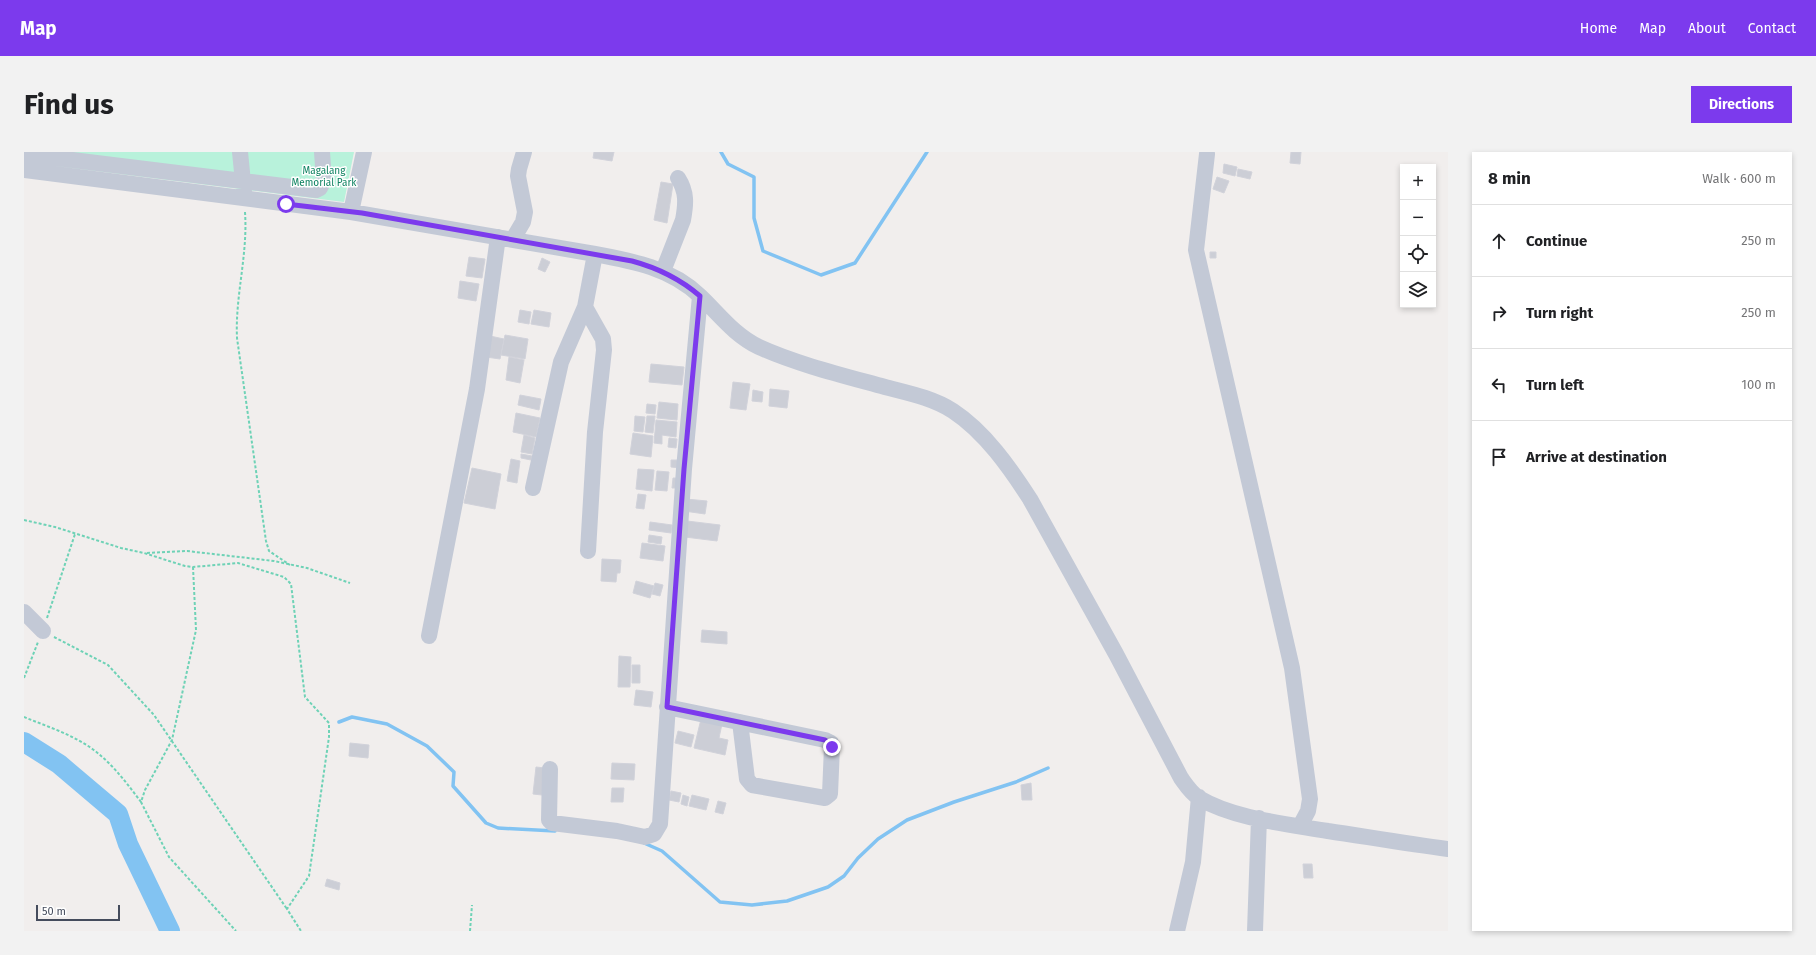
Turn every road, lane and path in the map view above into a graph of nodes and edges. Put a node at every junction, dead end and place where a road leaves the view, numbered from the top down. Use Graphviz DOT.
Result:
graph roads {
  1 [pos="240,152"];
  2 [pos="322,152"];
  3 [pos="364,152"];
  4 [pos="524,152"];
  5 [pos="24,154"];
  6 [pos="1207,154"];
  7 [pos="24,170"];
  8 [pos="678,178"];
  9 [pos="243,182"];
  10 [pos="244,199"];
  11 [pos="351,212"];
  12 [pos="506,238"];
  13 [pos="595,254"];
  14 [pos="663,271"];
  15 [pos="700,296"];
  16 [pos="585,307"];
  17 [pos="533,488"];
  18 [pos="24,520"];
  19 [pos="75,534"];
  20 [pos="588,550"];
  21 [pos="144,553"];
  22 [pos="290,565"];
  23 [pos="193,567"];
  24 [pos="350,583"];
  25 [pos="24,612"];
  26 [pos="43,631"];
  27 [pos="429,636"];
  28 [pos="24,678"];
  29 [pos="667,707"];
  30 [pos="24,717"];
  31 [pos="740,722"];
  32 [pos="172,740"];
  33 [pos="550,769"];
  34 [pos="1198,797"];
  35 [pos="141,802"];
  36 [pos="1259,818"];
  37 [pos="1300,826"];
  38 [pos="1448,849"];
  39 [pos="472,905"];
  40 [pos="287,909"];
  41 [pos="236,931"];
  42 [pos="301,931"];
  43 [pos="470,931"];
  44 [pos="1177,931"];
  45 [pos="1255,931"];
  1 -- 9 [label="street"];
  2 -- 9 [label="street"];
  3 -- 11 [label="street"];
  4 -- 12 [label="street"];
  5 -- 9 [label="street"];
  6 -- 37 [label="street"];
  7 -- 10 [label="street"];
  8 -- 14 [label="street"];
  9 -- 10 [label="street"];
  10 -- 11 [label="street"];
  10 -- 22 [label="path"];
  11 -- 12 [label="street"];
  12 -- 13 [label="street"];
  12 -- 27 [label="street"];
  13 -- 14 [label="street"];
  13 -- 16 [label="street"];
  14 -- 15 [label="street"];
  15 -- 29 [label="street"];
  15 -- 34 [label="street"];
  16 -- 17 [label="street"];
  16 -- 20 [label="street"];
  18 -- 19 [label="path"];
  19 -- 21 [label="path"];
  19 -- 26 [label="path"];
  21 -- 22 [label="path"];
  21 -- 23 [label="path"];
  22 -- 24 [label="path"];
  23 -- 32 [label="path"];
  23 -- 40 [label="path"];
  25 -- 26 [label="street"];
  26 -- 28 [label="path"];
  26 -- 32 [label="path"];
  29 -- 31 [label="street"];
  29 -- 33 [label="street"];
  30 -- 35 [label="path"];
  31 -- 31 [label="street"];
  32 -- 35 [label="path"];
  32 -- 40 [label="path"];
  34 -- 36 [label="street"];
  34 -- 44 [label="street"];
  35 -- 41 [label="path"];
  36 -- 37 [label="street"];
  36 -- 45 [label="street"];
  37 -- 38 [label="street"];
  39 -- 43 [label="path"];
  40 -- 42 [label="path"];
}
